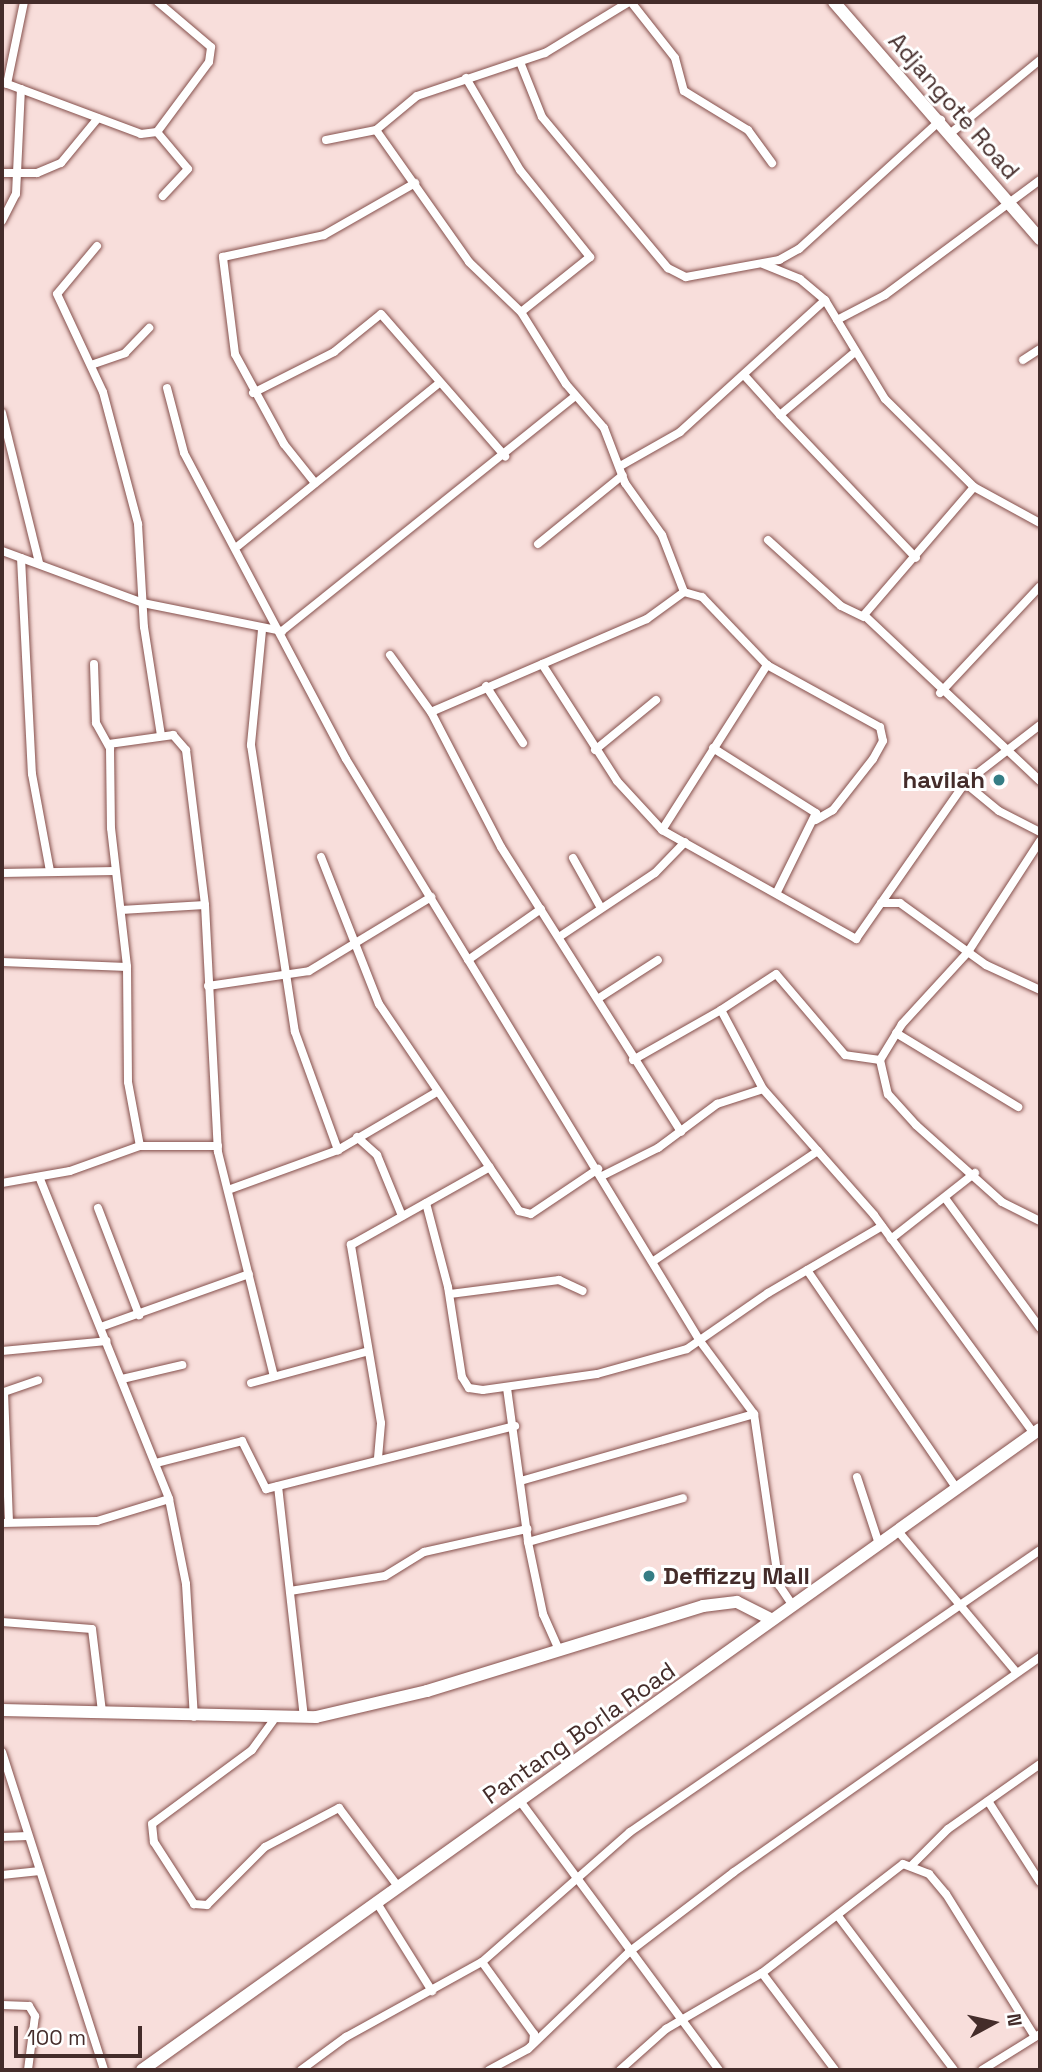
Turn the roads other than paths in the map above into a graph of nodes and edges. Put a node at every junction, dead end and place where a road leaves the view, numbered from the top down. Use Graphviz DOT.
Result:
graph roads {
  1 [pos="24,2"];
  2 [pos="158,2"];
  3 [pos="630,2"];
  4 [pos="834,2"];
  5 [pos="1040,60"];
  6 [pos="520,62"];
  7 [pos="466,78"];
  8 [pos="4,83"];
  9 [pos="22,89"];
  10 [pos="98,118"];
  11 [pos="942,120"];
  12 [pos="376,130"];
  13 [pos="157,132"];
  14 [pos="952,132"];
  15 [pos="326,140"];
  16 [pos="772,163"];
  17 [pos="2,173"];
  18 [pos="18,173"];
  19 [pos="1040,180"];
  20 [pos="415,183"];
  21 [pos="163,196"];
  22 [pos="15,200"];
  23 [pos="1009,202"];
  24 [pos="2,203"];
  25 [pos="2,221"];
  26 [pos="1040,239"];
  27 [pos="97,246"];
  28 [pos="762,264"];
  29 [pos="825,300"];
  30 [pos="521,312"];
  31 [pos="837,320"];
  32 [pos="149,328"];
  33 [pos="1040,349"];
  34 [pos="855,352"];
  35 [pos="1023,360"];
  36 [pos="91,365"];
  37 [pos="744,375"];
  38 [pos="438,384"];
  39 [pos="167,388"];
  40 [pos="253,393"];
  41 [pos="575,396"];
  42 [pos="2,414"];
  43 [pos="780,415"];
  44 [pos="505,456"];
  45 [pos="622,465"];
  46 [pos="623,475"];
  47 [pos="315,483"];
  48 [pos="974,487"];
  49 [pos="1040,523"];
  50 [pos="768,540"];
  51 [pos="538,544"];
  52 [pos="238,546"];
  53 [pos="2,551"];
  54 [pos="21,558"];
  55 [pos="916,558"];
  56 [pos="39,562"];
  57 [pos="1040,586"];
  58 [pos="684,592"];
  59 [pos="143,603"];
  60 [pos="864,617"];
  61 [pos="262,630"];
  62 [pos="282,631"];
  63 [pos="390,655"];
  64 [pos="94,664"];
  65 [pos="542,664"];
  66 [pos="767,664"];
  67 [pos="486,686"];
  68 [pos="940,693"];
  69 [pos="656,700"];
  70 [pos="431,712"];
  71 [pos="1040,725"];
  72 [pos="160,735"];
  73 [pos="523,743"];
  74 [pos="109,744"];
  75 [pos="713,748"];
  76 [pos="595,750"];
  77 [pos="1009,751"];
  78 [pos="1040,781"];
  79 [pos="965,783"];
  80 [pos="816,820"];
  81 [pos="662,830"];
  82 [pos="1040,832"];
  83 [pos="1040,841"];
  84 [pos="684,842"];
  85 [pos="321,857"];
  86 [pos="573,858"];
  87 [pos="116,871"];
  88 [pos="50,872"];
  89 [pos="2,873"];
  90 [pos="777,892"];
  91 [pos="431,897"];
  92 [pos="881,903"];
  93 [pos="205,905"];
  94 [pos="601,908"];
  95 [pos="121,909"];
  96 [pos="541,909"];
  97 [pos="559,937"];
  98 [pos="355,946"];
  99 [pos="968,952"];
  100 [pos="468,960"];
  101 [pos="658,960"];
  102 [pos="2,962"];
  103 [pos="127,967"];
  104 [pos="290,975"];
  105 [pos="208,986"];
  106 [pos="1040,990"];
  107 [pos="599,998"];
  108 [pos="721,1010"];
  109 [pos="896,1033"];
  110 [pos="633,1060"];
  111 [pos="880,1060"];
  112 [pos="763,1089"];
  113 [pos="435,1093"];
  114 [pos="1018,1107"];
  115 [pos="681,1132"];
  116 [pos="357,1137"];
  117 [pos="140,1146"];
  118 [pos="218,1146"];
  119 [pos="338,1150"];
  120 [pos="818,1151"];
  121 [pos="490,1167"];
  122 [pos="600,1173"];
  123 [pos="975,1173"];
  124 [pos="40,1179"];
  125 [pos="2,1183"];
  126 [pos="228,1190"];
  127 [pos="945,1198"];
  128 [pos="426,1203"];
  129 [pos="97,1208"];
  130 [pos="402,1216"];
  131 [pos="1040,1221"];
  132 [pos="882,1226"];
  133 [pos="891,1239"];
  134 [pos="655,1260"];
  135 [pos="807,1270"];
  136 [pos="248,1274"];
  137 [pos="583,1292"];
  138 [pos="450,1294"];
  139 [pos="139,1315"];
  140 [pos="101,1327"];
  141 [pos="1040,1328"];
  142 [pos="107,1341"];
  143 [pos="700,1341"];
  144 [pos="2,1352"];
  145 [pos="365,1352"];
  146 [pos="182,1365"];
  147 [pos="274,1377"];
  148 [pos="121,1379"];
  149 [pos="38,1380"];
  150 [pos="251,1383"];
  151 [pos="507,1388"];
  152 [pos="754,1414"];
  153 [pos="514,1426"];
  154 [pos="1037,1432"];
  155 [pos="377,1458"];
  156 [pos="156,1462"];
  157 [pos="858,1477"];
  158 [pos="524,1480"];
  159 [pos="278,1486"];
  160 [pos="956,1488"];
  161 [pos="683,1498"];
  162 [pos="169,1499"];
  163 [pos="5,1523"];
  164 [pos="527,1529"];
  165 [pos="897,1530"];
  166 [pos="528,1542"];
  167 [pos="879,1544"];
  168 [pos="1040,1550"];
  169 [pos="290,1591"];
  170 [pos="958,1603"];
  171 [pos="793,1606"];
  172 [pos="772,1620"];
  173 [pos="2,1622"];
  174 [pos="559,1650"];
  175 [pos="1038,1661"];
  176 [pos="1016,1672"];
  177 [pos="2,1710"];
  178 [pos="102,1713"];
  179 [pos="194,1717"];
  180 [pos="304,1718"];
  181 [pos="273,1721"];
  182 [pos="2,1752"];
  183 [pos="1040,1764"];
  184 [pos="7,1784"];
  185 [pos="520,1801"];
  186 [pos="988,1801"];
  187 [pos="28,1836"];
  188 [pos="2,1837"];
  189 [pos="912,1865"];
  190 [pos="40,1871"];
  191 [pos="578,1874"];
  192 [pos="2,1875"];
  193 [pos="1040,1882"];
  194 [pos="399,1888"];
  195 [pos="377,1903"];
  196 [pos="838,1916"];
  197 [pos="629,1952"];
  198 [pos="482,1962"];
  199 [pos="762,1973"];
  200 [pos="432,1991"];
  201 [pos="2,2005"];
  202 [pos="682,2021"];
  203 [pos="1038,2036"];
  204 [pos="533,2043"];
  205 [pos="29,2070"];
  206 [pos="104,2070"];
  207 [pos="142,2070"];
  208 [pos="301,2070"];
  209 [pos="489,2070"];
  210 [pos="620,2070"];
  211 [pos="719,2070"];
  212 [pos="835,2070"];
  213 [pos="954,2070"];
  214 [pos="982,2070"];
  1 -- 8 [label="street"];
  2 -- 13 [label="street"];
  3 -- 6 [label="street"];
  3 -- 16 [label="street"];
  4 -- 11 [label="street, Adjangote Road"];
  5 -- 14 [label="street"];
  6 -- 7 [label="street"];
  6 -- 28 [label="street"];
  7 -- 12 [label="street"];
  7 -- 30 [label="street"];
  8 -- 9 [label="street"];
  9 -- 10 [label="street"];
  9 -- 18 [label="street"];
  10 -- 13 [label="street"];
  10 -- 18 [label="street"];
  11 -- 14 [label="street, Adjangote Road"];
  11 -- 28 [label="street"];
  12 -- 15 [label="street"];
  12 -- 20 [label="street"];
  13 -- 21 [label="street"];
  14 -- 23 [label="street, Adjangote Road"];
  17 -- 18 [label="street"];
  18 -- 22 [label="street"];
  19 -- 23 [label="street"];
  20 -- 30 [label="street"];
  20 -- 40 [label="street"];
  22 -- 24 [label="street"];
  22 -- 25 [label="street"];
  23 -- 26 [label="street, Adjangote Road"];
  23 -- 31 [label="street"];
  27 -- 36 [label="street"];
  28 -- 29 [label="street"];
  29 -- 31 [label="street"];
  29 -- 37 [label="street"];
  30 -- 41 [label="street"];
  31 -- 34 [label="street"];
  32 -- 36 [label="street"];
  33 -- 35 [label="street"];
  34 -- 43 [label="street"];
  34 -- 48 [label="street"];
  36 -- 59 [label="street"];
  37 -- 43 [label="street"];
  37 -- 45 [label="street"];
  38 -- 40 [label="street"];
  38 -- 44 [label="street"];
  38 -- 47 [label="street"];
  39 -- 52 [label="street"];
  40 -- 47 [label="street"];
  41 -- 44 [label="street"];
  41 -- 45 [label="street"];
  42 -- 56 [label="street"];
  43 -- 55 [label="street"];
  44 -- 62 [label="street"];
  45 -- 46 [label="street"];
  46 -- 51 [label="street"];
  46 -- 58 [label="street"];
  47 -- 52 [label="street"];
  48 -- 49 [label="street"];
  48 -- 55 [label="street"];
  50 -- 60 [label="street"];
  52 -- 62 [label="street"];
  53 -- 54 [label="street"];
  54 -- 56 [label="street"];
  54 -- 88 [label="street"];
  55 -- 60 [label="street"];
  56 -- 59 [label="street"];
  57 -- 68 [label="street"];
  58 -- 65 [label="street"];
  58 -- 66 [label="street"];
  59 -- 61 [label="street"];
  59 -- 72 [label="street"];
  60 -- 68 [label="street"];
  61 -- 62 [label="street"];
  61 -- 104 [label="street"];
  62 -- 91 [label="street"];
  63 -- 70 [label="street"];
  64 -- 74 [label="street"];
  65 -- 67 [label="street"];
  65 -- 76 [label="street"];
  66 -- 75 [label="street"];
  66 -- 80 [label="street"];
  67 -- 70 [label="street"];
  67 -- 73 [label="street"];
  68 -- 77 [label="street"];
  69 -- 76 [label="street"];
  70 -- 96 [label="street"];
  71 -- 77 [label="street"];
  72 -- 74 [label="street"];
  72 -- 93 [label="street"];
  74 -- 87 [label="street"];
  75 -- 80 [label="street"];
  75 -- 81 [label="street"];
  76 -- 81 [label="street"];
  77 -- 78 [label="street"];
  77 -- 79 [label="street"];
  79 -- 82 [label="street"];
  79 -- 92 [label="street"];
  80 -- 90 [label="street"];
  81 -- 84 [label="street"];
  83 -- 99 [label="street"];
  84 -- 90 [label="street"];
  84 -- 94 [label="street"];
  85 -- 98 [label="street"];
  86 -- 94 [label="street"];
  87 -- 88 [label="street"];
  87 -- 95 [label="street"];
  88 -- 89 [label="street"];
  90 -- 92 [label="street"];
  91 -- 98 [label="street"];
  91 -- 100 [label="street"];
  92 -- 99 [label="street"];
  93 -- 95 [label="street"];
  93 -- 105 [label="street"];
  94 -- 97 [label="street"];
  95 -- 103 [label="street"];
  96 -- 97 [label="street"];
  96 -- 100 [label="street"];
  97 -- 107 [label="street"];
  98 -- 104 [label="street"];
  98 -- 113 [label="street"];
  99 -- 106 [label="street"];
  99 -- 109 [label="street"];
  100 -- 122 [label="street"];
  101 -- 107 [label="street"];
  102 -- 103 [label="street"];
  103 -- 117 [label="street"];
  104 -- 105 [label="street"];
  104 -- 119 [label="street"];
  105 -- 118 [label="street"];
  107 -- 110 [label="street"];
  108 -- 110 [label="street"];
  108 -- 111 [label="street"];
  108 -- 112 [label="street"];
  109 -- 111 [label="street"];
  109 -- 114 [label="street"];
  110 -- 115 [label="street"];
  111 -- 123 [label="street"];
  112 -- 115 [label="street"];
  112 -- 120 [label="street"];
  113 -- 116 [label="street"];
  113 -- 121 [label="street"];
  115 -- 122 [label="street"];
  116 -- 119 [label="street"];
  116 -- 130 [label="street"];
  117 -- 118 [label="street"];
  117 -- 124 [label="street"];
  118 -- 126 [label="street"];
  119 -- 126 [label="street"];
  120 -- 132 [label="street"];
  120 -- 134 [label="street"];
  121 -- 122 [label="street"];
  121 -- 128 [label="street"];
  122 -- 134 [label="street"];
  123 -- 127 [label="street"];
  123 -- 131 [label="street"];
  124 -- 125 [label="street"];
  124 -- 140 [label="street"];
  126 -- 136 [label="street"];
  127 -- 133 [label="street"];
  127 -- 141 [label="street"];
  128 -- 130 [label="street"];
  128 -- 138 [label="street"];
  129 -- 139 [label="street"];
  130 -- 145 [label="street"];
  132 -- 133 [label="street"];
  132 -- 135 [label="street"];
  133 -- 154 [label="street"];
  134 -- 143 [label="street"];
  135 -- 143 [label="street"];
  135 -- 160 [label="street"];
  136 -- 139 [label="street"];
  136 -- 147 [label="street"];
  137 -- 138 [label="street"];
  138 -- 151 [label="street"];
  139 -- 140 [label="street"];
  140 -- 142 [label="street"];
  142 -- 144 [label="street"];
  142 -- 148 [label="street"];
  143 -- 151 [label="street"];
  143 -- 152 [label="street"];
  145 -- 147 [label="street"];
  145 -- 155 [label="street"];
  146 -- 148 [label="street"];
  147 -- 150 [label="street"];
  148 -- 156 [label="street"];
  149 -- 163 [label="street"];
  151 -- 153 [label="street"];
  152 -- 158 [label="street"];
  152 -- 171 [label="street"];
  153 -- 155 [label="street"];
  153 -- 158 [label="street"];
  154 -- 160 [label="street, Pantang Borla Road"];
  155 -- 159 [label="street"];
  156 -- 159 [label="street"];
  156 -- 162 [label="street"];
  157 -- 167 [label="street"];
  158 -- 164 [label="street"];
  159 -- 169 [label="street"];
  160 -- 165 [label="street, Pantang Borla Road"];
  161 -- 166 [label="street"];
  162 -- 163 [label="street"];
  162 -- 179 [label="street"];
  164 -- 166 [label="street"];
  164 -- 169 [label="street"];
  165 -- 167 [label="street, Pantang Borla Road"];
  165 -- 170 [label="street"];
  166 -- 174 [label="street"];
  167 -- 171 [label="street, Pantang Borla Road"];
  168 -- 170 [label="street"];
  169 -- 180 [label="street"];
  170 -- 176 [label="street"];
  170 -- 191 [label="street"];
  171 -- 172 [label="street, Pantang Borla Road"];
  172 -- 174 [label="street"];
  172 -- 185 [label="street, Pantang Borla Road"];
  173 -- 178 [label="street"];
  174 -- 180 [label="street"];
  175 -- 176 [label="street"];
  176 -- 197 [label="street"];
  177 -- 178 [label="street"];
  178 -- 179 [label="street"];
  179 -- 181 [label="street"];
  180 -- 181 [label="street"];
  181 -- 194 [label="street"];
  182 -- 184 [label="street"];
  183 -- 186 [label="street"];
  184 -- 187 [label="street"];
  185 -- 191 [label="street"];
  185 -- 194 [label="street, Pantang Borla Road"];
  186 -- 189 [label="street"];
  186 -- 193 [label="street"];
  187 -- 188 [label="street"];
  187 -- 190 [label="street"];
  189 -- 196 [label="street"];
  189 -- 203 [label="street"];
  190 -- 192 [label="street"];
  190 -- 206 [label="street"];
  191 -- 197 [label="street"];
  191 -- 198 [label="street"];
  194 -- 195 [label="street, Pantang Borla Road"];
  195 -- 200 [label="street"];
  195 -- 207 [label="street, Pantang Borla Road"];
  196 -- 199 [label="street"];
  196 -- 213 [label="street"];
  197 -- 202 [label="street"];
  197 -- 204 [label="street"];
  198 -- 200 [label="street"];
  198 -- 204 [label="street"];
  199 -- 202 [label="street"];
  199 -- 212 [label="street"];
  200 -- 208 [label="street"];
  201 -- 205 [label="street"];
  202 -- 210 [label="street"];
  202 -- 211 [label="street"];
  203 -- 214 [label="street"];
  204 -- 209 [label="street"];
}
